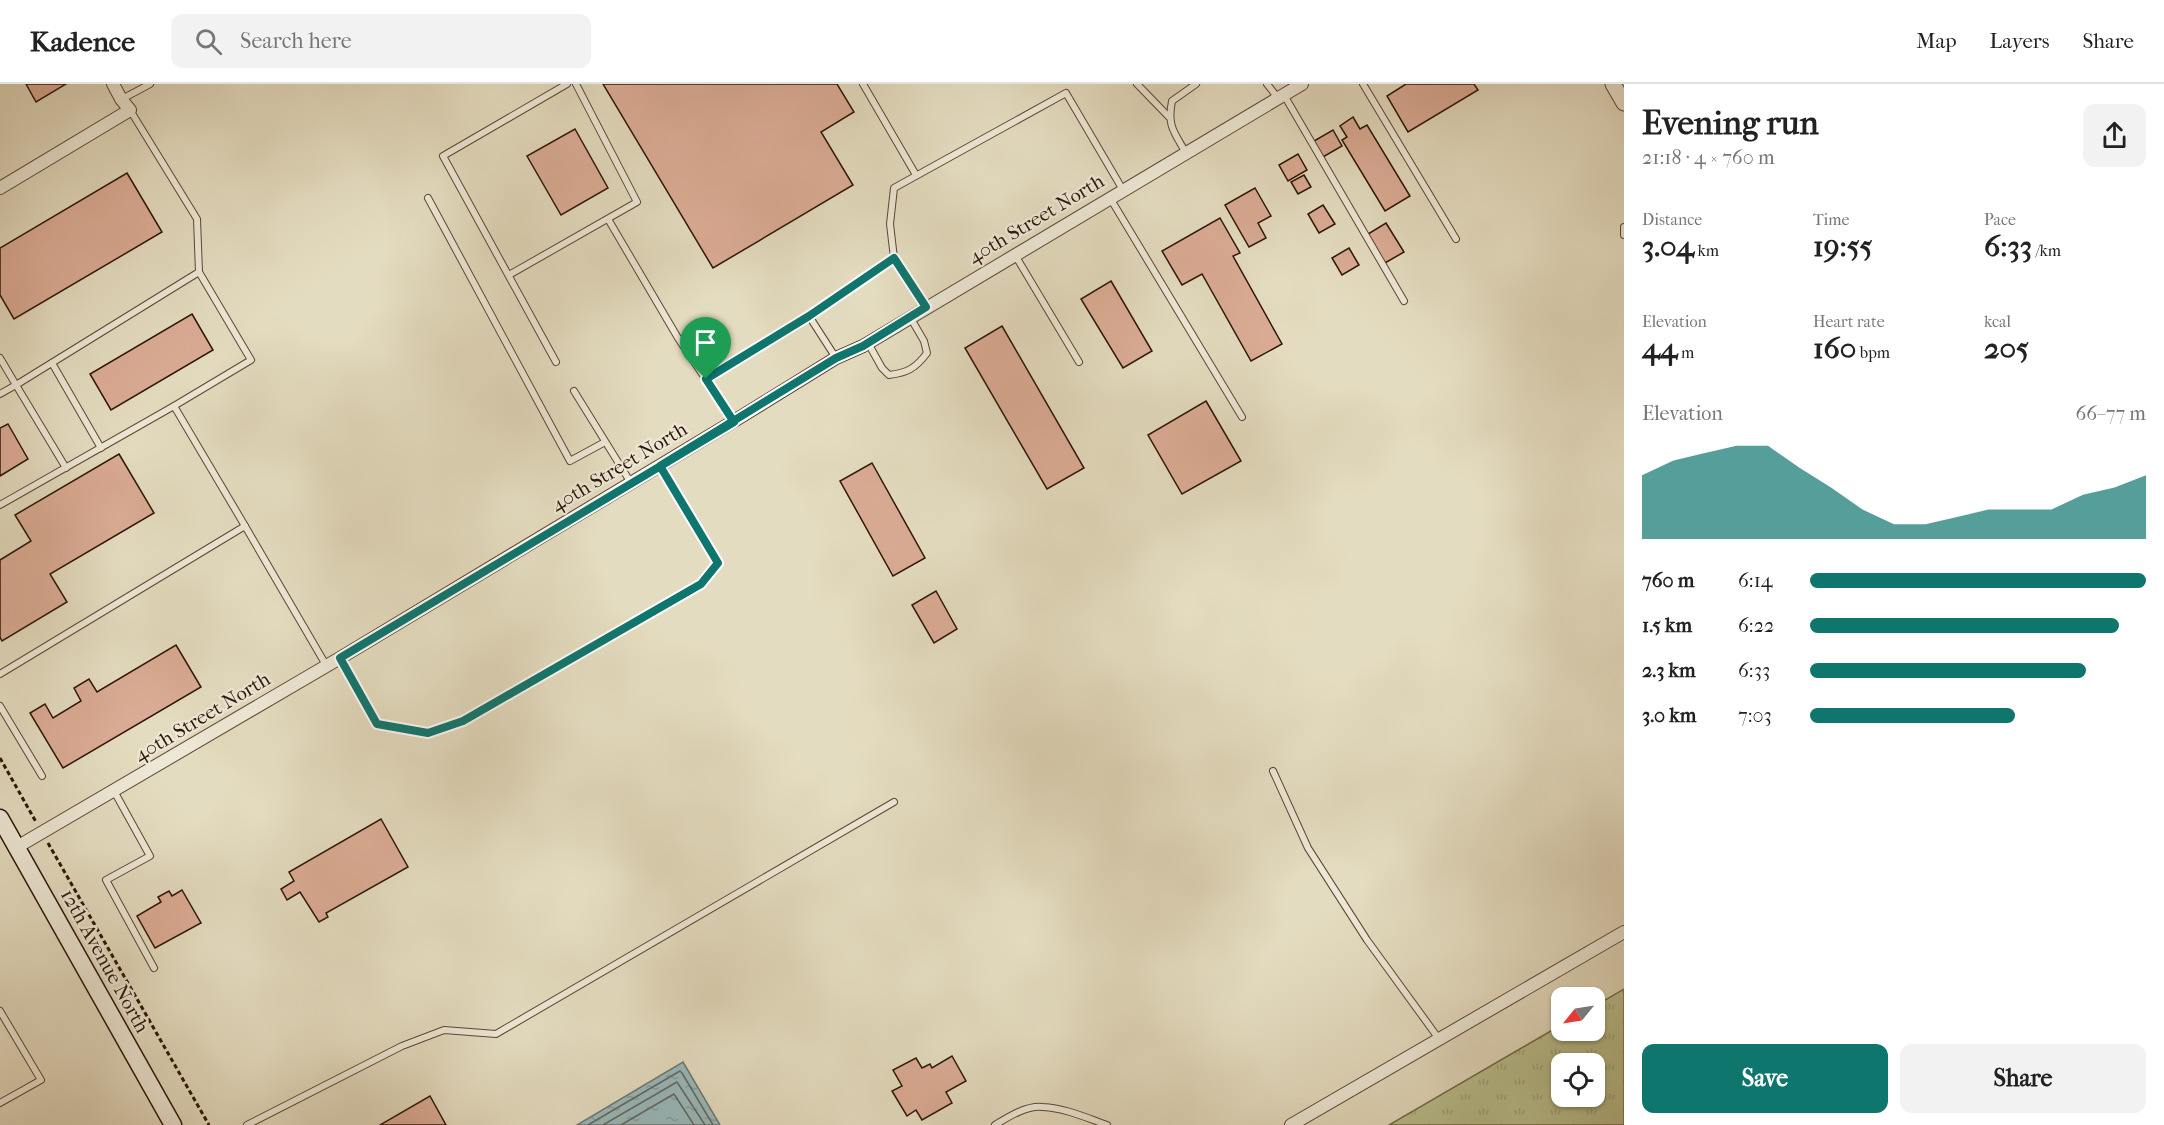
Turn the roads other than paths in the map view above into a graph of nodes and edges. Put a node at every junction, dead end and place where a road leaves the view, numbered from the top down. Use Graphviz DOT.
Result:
graph roads {
  1 [pos="113,84"];
  2 [pos="150,84"];
  3 [pos="567,84"];
  4 [pos="576,84"];
  5 [pos="863,84"];
  6 [pos="1061,84"];
  7 [pos="1137,84"];
  8 [pos="1196,84"];
  9 [pos="1267,84"];
  10 [pos="1302,84"];
  11 [pos="1363,84"];
  12 [pos="1613,84"];
  13 [pos="1066,93"];
  14 [pos="1281,97"];
  15 [pos="121,99"];
  16 [pos="1624,103"];
  17 [pos="130,110"];
  18 [pos="1169,117"];
  19 [pos="1186,153"];
  20 [pos="916,175"];
  21 [pos="0,188"];
  22 [pos="1122,190"];
  23 [pos="428,198"];
  24 [pos="1110,198"];
  25 [pos="608,219"];
  26 [pos="1624,227"];
  27 [pos="1624,235"];
  28 [pos="1456,239"];
  29 [pos="1015,254"];
  30 [pos="894,258"];
  31 [pos="199,272"];
  32 [pos="508,275"];
  33 [pos="1404,301"];
  34 [pos="926,307"];
  35 [pos="809,316"];
  36 [pos="909,317"];
  37 [pos="868,343"];
  38 [pos="0,357"];
  39 [pos="836,358"];
  40 [pos="556,362"];
  41 [pos="1079,362"];
  42 [pos="52,363"];
  43 [pos="706,379"];
  44 [pos="16,385"];
  45 [pos="574,391"];
  46 [pos="0,394"];
  47 [pos="174,406"];
  48 [pos="1242,417"];
  49 [pos="734,422"];
  50 [pos="605,442"];
  51 [pos="101,448"];
  52 [pos="660,466"];
  53 [pos="66,468"];
  54 [pos="632,483"];
  55 [pos="0,505"];
  56 [pos="245,526"];
  57 [pos="340,658"];
  58 [pos="326,665"];
  59 [pos="0,674"];
  60 [pos="0,706"];
  61 [pos="1273,771"];
  62 [pos="42,776"];
  63 [pos="114,791"];
  64 [pos="894,802"];
  65 [pos="0,818"];
  66 [pos="17,847"];
  67 [pos="1624,932"];
  68 [pos="154,968"];
  69 [pos="0,1011"];
  70 [pos="1439,1039"];
  71 [pos="0,1103"];
  72 [pos="172,1125"];
  73 [pos="247,1125"];
  74 [pos="995,1125"];
  75 [pos="1107,1125"];
  76 [pos="1291,1125"];
  1 -- 15 [label="street"];
  2 -- 15 [label="lane"];
  3 -- 32 [label="lane"];
  4 -- 25 [label="lane"];
  5 -- 20 [label="lane"];
  6 -- 13 [label="lane"];
  7 -- 18 [label="lane"];
  8 -- 18 [label="lane"];
  9 -- 14 [label="lane"];
  10 -- 14 [label="street, 40th Street North"];
  11 -- 28 [label="lane"];
  12 -- 16 [label="street"];
  13 -- 20 [label="lane"];
  13 -- 22 [label="lane"];
  14 -- 19 [label="street, 40th Street North"];
  14 -- 33 [label="lane"];
  15 -- 17 [label="street"];
  17 -- 21 [label="street"];
  17 -- 31 [label="lane"];
  18 -- 19 [label="lane"];
  19 -- 22 [label="street, 40th Street North"];
  20 -- 30 [label="lane"];
  22 -- 24 [label="street, 40th Street North"];
  23 -- 50 [label="lane"];
  24 -- 29 [label="street, 40th Street North"];
  24 -- 48 [label="lane"];
  25 -- 32 [label="lane"];
  25 -- 43 [label="lane"];
  26 -- 27 [label="lane"];
  29 -- 34 [label="street, 40th Street North"];
  29 -- 41 [label="lane"];
  30 -- 34 [label="lane"];
  30 -- 35 [label="lane"];
  31 -- 42 [label="lane"];
  31 -- 47 [label="lane"];
  32 -- 40 [label="lane"];
  34 -- 36 [label="street, 40th Street North"];
  35 -- 39 [label="lane"];
  35 -- 43 [label="lane"];
  36 -- 37 [label="street, 40th Street North"];
  36 -- 37 [label="lane"];
  37 -- 39 [label="street, 40th Street North"];
  38 -- 44 [label="lane"];
  39 -- 49 [label="street, 40th Street North"];
  42 -- 44 [label="lane"];
  42 -- 51 [label="lane"];
  43 -- 49 [label="lane"];
  44 -- 46 [label="lane"];
  44 -- 53 [label="lane"];
  45 -- 50 [label="lane"];
  47 -- 51 [label="lane"];
  47 -- 56 [label="lane"];
  49 -- 52 [label="street, 40th Street North"];
  50 -- 54 [label="lane"];
  51 -- 53 [label="lane"];
  52 -- 54 [label="street, 40th Street North"];
  52 -- 57 [label="lane"];
  53 -- 55 [label="lane"];
  54 -- 57 [label="street, 40th Street North"];
  56 -- 58 [label="lane"];
  56 -- 59 [label="lane"];
  57 -- 58 [label="street, 40th Street North"];
  58 -- 63 [label="street, 40th Street North"];
  60 -- 62 [label="lane"];
  61 -- 70 [label="lane"];
  63 -- 66 [label="street, 40th Street North"];
  63 -- 68 [label="lane"];
  64 -- 73 [label="lane"];
  65 -- 66 [label="main road, 12th Avenue North"];
  66 -- 72 [label="main road, 12th Avenue North"];
  67 -- 70 [label="street"];
  69 -- 71 [label="lane"];
  70 -- 76 [label="street"];
  74 -- 75 [label="lane"];
}
